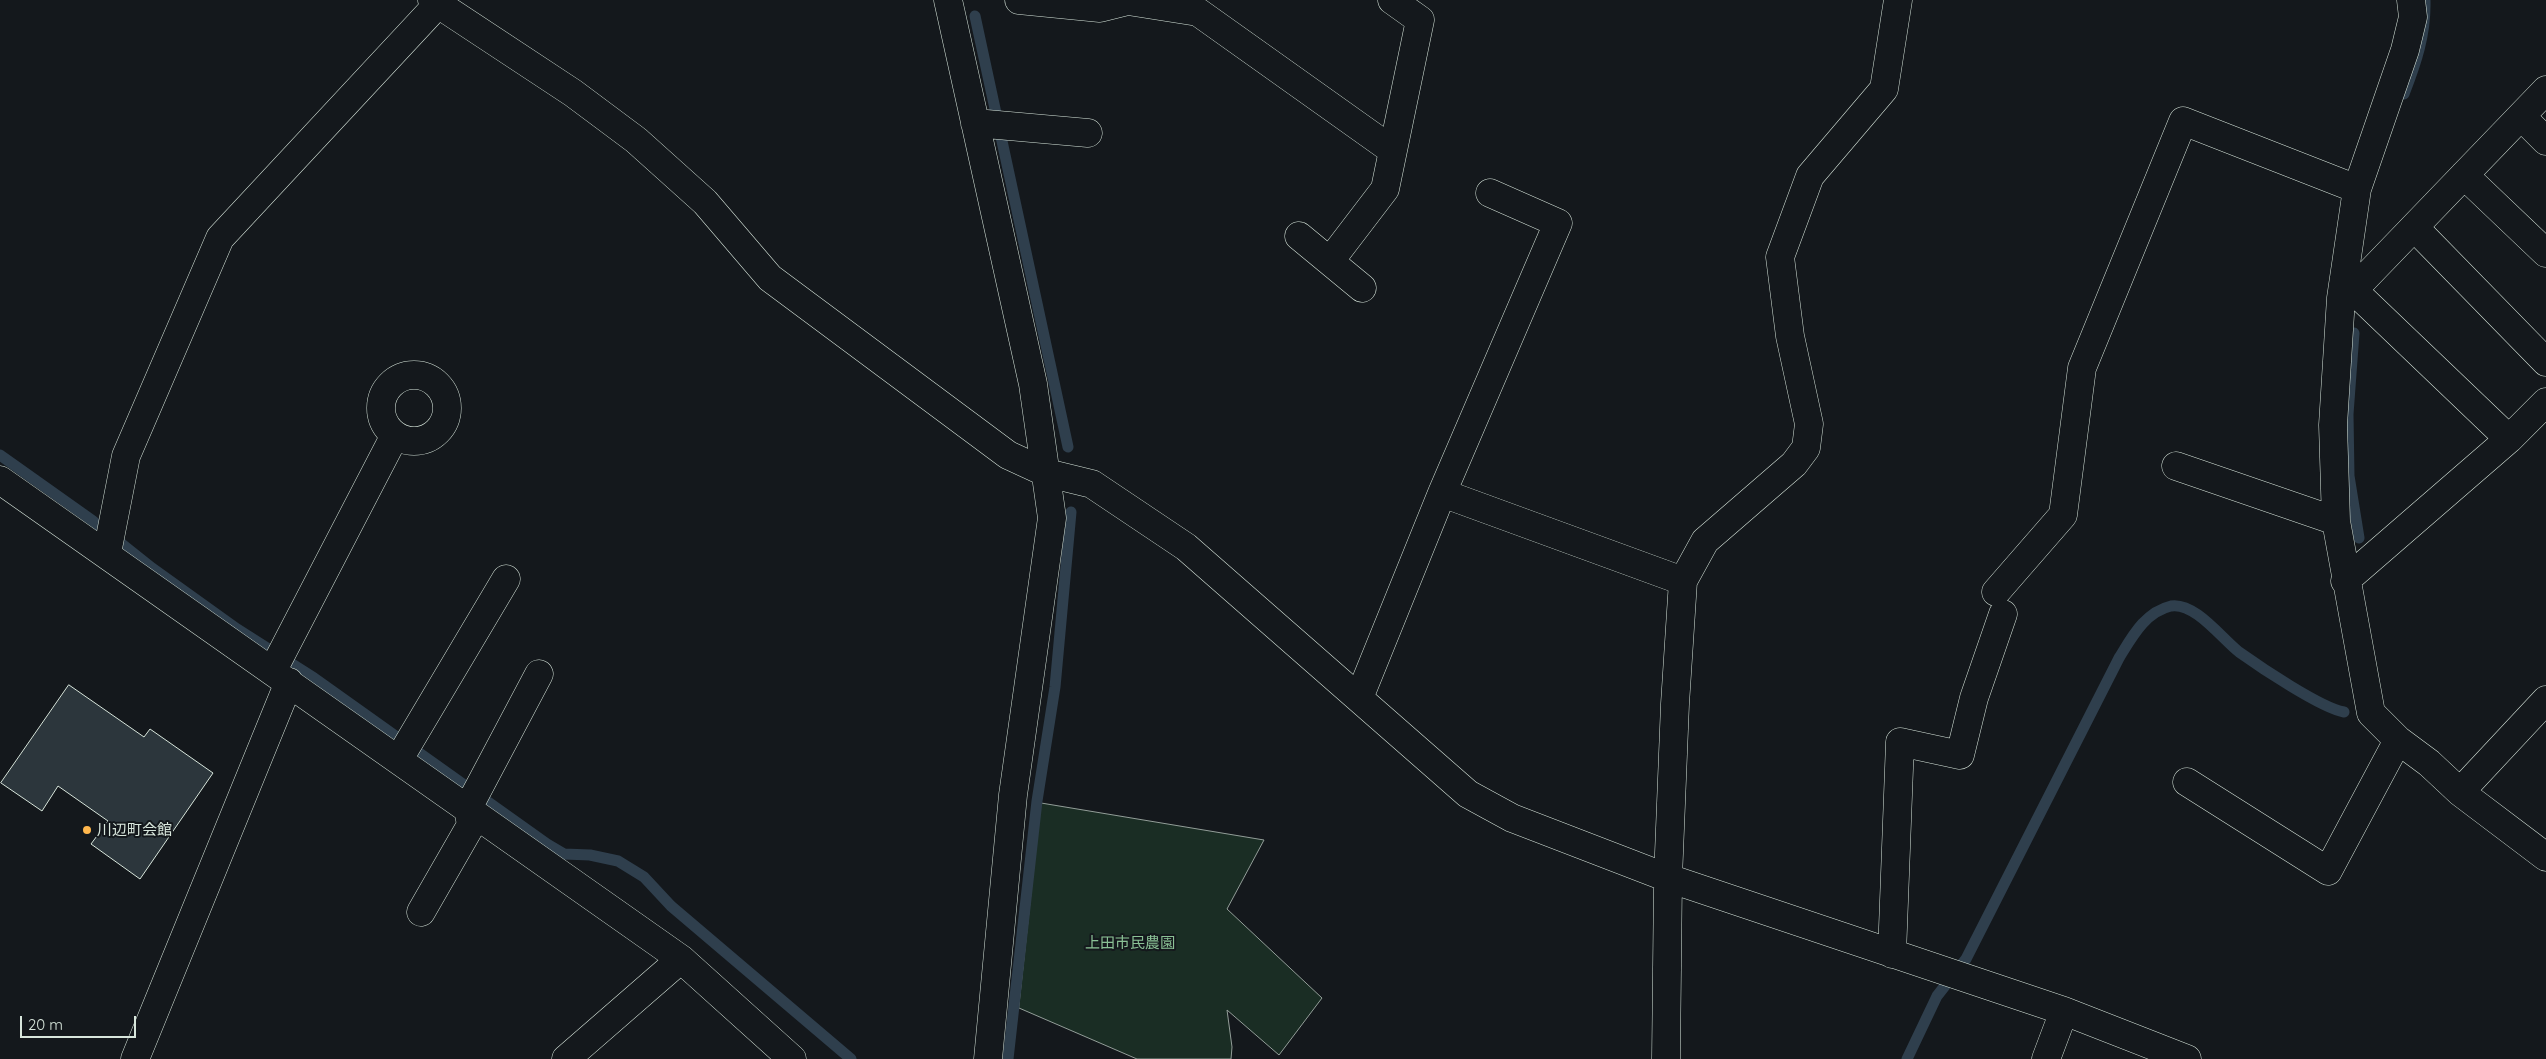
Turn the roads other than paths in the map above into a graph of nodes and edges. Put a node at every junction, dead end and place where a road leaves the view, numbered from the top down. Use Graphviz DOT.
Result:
graph roads {
  1 [pos="948,0"];
  2 [pos="1019,0"];
  3 [pos="1392,0"];
  4 [pos="1898,0"];
  5 [pos="2411,0"];
  6 [pos="1128,1"];
  7 [pos="435,2"];
  8 [pos="2546,90"];
  9 [pos="2521,116"];
  10 [pos="976,123"];
  11 [pos="1088,133"];
  12 [pos="2546,141"];
  13 [pos="1392,150"];
  14 [pos="2464,175"];
  15 [pos="2357,189"];
  16 [pos="1490,192"];
  17 [pos="2414,227"];
  18 [pos="1298,236"];
  19 [pos="2546,252"];
  20 [pos="1330,261"];
  21 [pos="1362,288"];
  22 [pos="2346,294"];
  23 [pos="2546,362"];
  24 [pos="2546,402"];
  25 [pos="395,435"];
  26 [pos="2509,439"];
  27 [pos="2176,466"];
  28 [pos="1047,473"];
  29 [pos="0,480"];
  30 [pos="1442,493"];
  31 [pos="2336,521"];
  32 [pos="110,538"];
  33 [pos="506,579"];
  34 [pos="2345,580"];
  35 [pos="1683,581"];
  36 [pos="279,672"];
  37 [pos="539,674"];
  38 [pos="1360,698"];
  39 [pos="2546,700"];
  40 [pos="2398,740"];
  41 [pos="399,759"];
  42 [pos="2187,782"];
  43 [pos="2460,792"];
  44 [pos="468,808"];
  45 [pos="2546,857"];
  46 [pos="1668,878"];
  47 [pos="421,912"];
  48 [pos="1892,954"];
  49 [pos="681,959"];
  50 [pos="2064,1011"];
  51 [pos="135,1059"];
  52 [pos="566,1059"];
  53 [pos="792,1059"];
  54 [pos="988,1059"];
  55 [pos="1666,1059"];
  56 [pos="2046,1059"];
  57 [pos="2187,1059"];
  1 -- 10 [label="street"];
  2 -- 6 [label="street"];
  3 -- 13 [label="street"];
  4 -- 35 [label="street"];
  5 -- 15 [label="street"];
  6 -- 13 [label="street"];
  7 -- 28 [label="street"];
  7 -- 32 [label="street"];
  8 -- 9 [label="street"];
  9 -- 12 [label="street"];
  9 -- 14 [label="street"];
  10 -- 11 [label="street"];
  10 -- 28 [label="street"];
  13 -- 20 [label="street"];
  14 -- 17 [label="street"];
  14 -- 19 [label="street"];
  15 -- 22 [label="street"];
  15 -- 48 [label="street"];
  16 -- 30 [label="street"];
  17 -- 22 [label="street"];
  17 -- 23 [label="street"];
  18 -- 20 [label="street"];
  20 -- 21 [label="street"];
  22 -- 26 [label="street"];
  22 -- 31 [label="street"];
  24 -- 26 [label="street"];
  25 -- 36 [label="street"];
  26 -- 34 [label="street"];
  27 -- 31 [label="street"];
  28 -- 38 [label="street"];
  28 -- 54 [label="street"];
  29 -- 32 [label="street"];
  30 -- 35 [label="street"];
  30 -- 38 [label="street"];
  31 -- 34 [label="street"];
  32 -- 36 [label="street"];
  33 -- 41 [label="street"];
  34 -- 40 [label="street"];
  35 -- 46 [label="street"];
  36 -- 41 [label="street"];
  36 -- 51 [label="street"];
  37 -- 44 [label="street"];
  38 -- 46 [label="street"];
  39 -- 43 [label="street"];
  40 -- 42 [label="street"];
  40 -- 43 [label="street"];
  41 -- 44 [label="street"];
  43 -- 45 [label="street"];
  44 -- 47 [label="street"];
  44 -- 49 [label="street"];
  46 -- 48 [label="street"];
  46 -- 55 [label="street"];
  48 -- 50 [label="street"];
  49 -- 52 [label="street"];
  49 -- 53 [label="street"];
  50 -- 56 [label="street"];
  50 -- 57 [label="street"];
}
